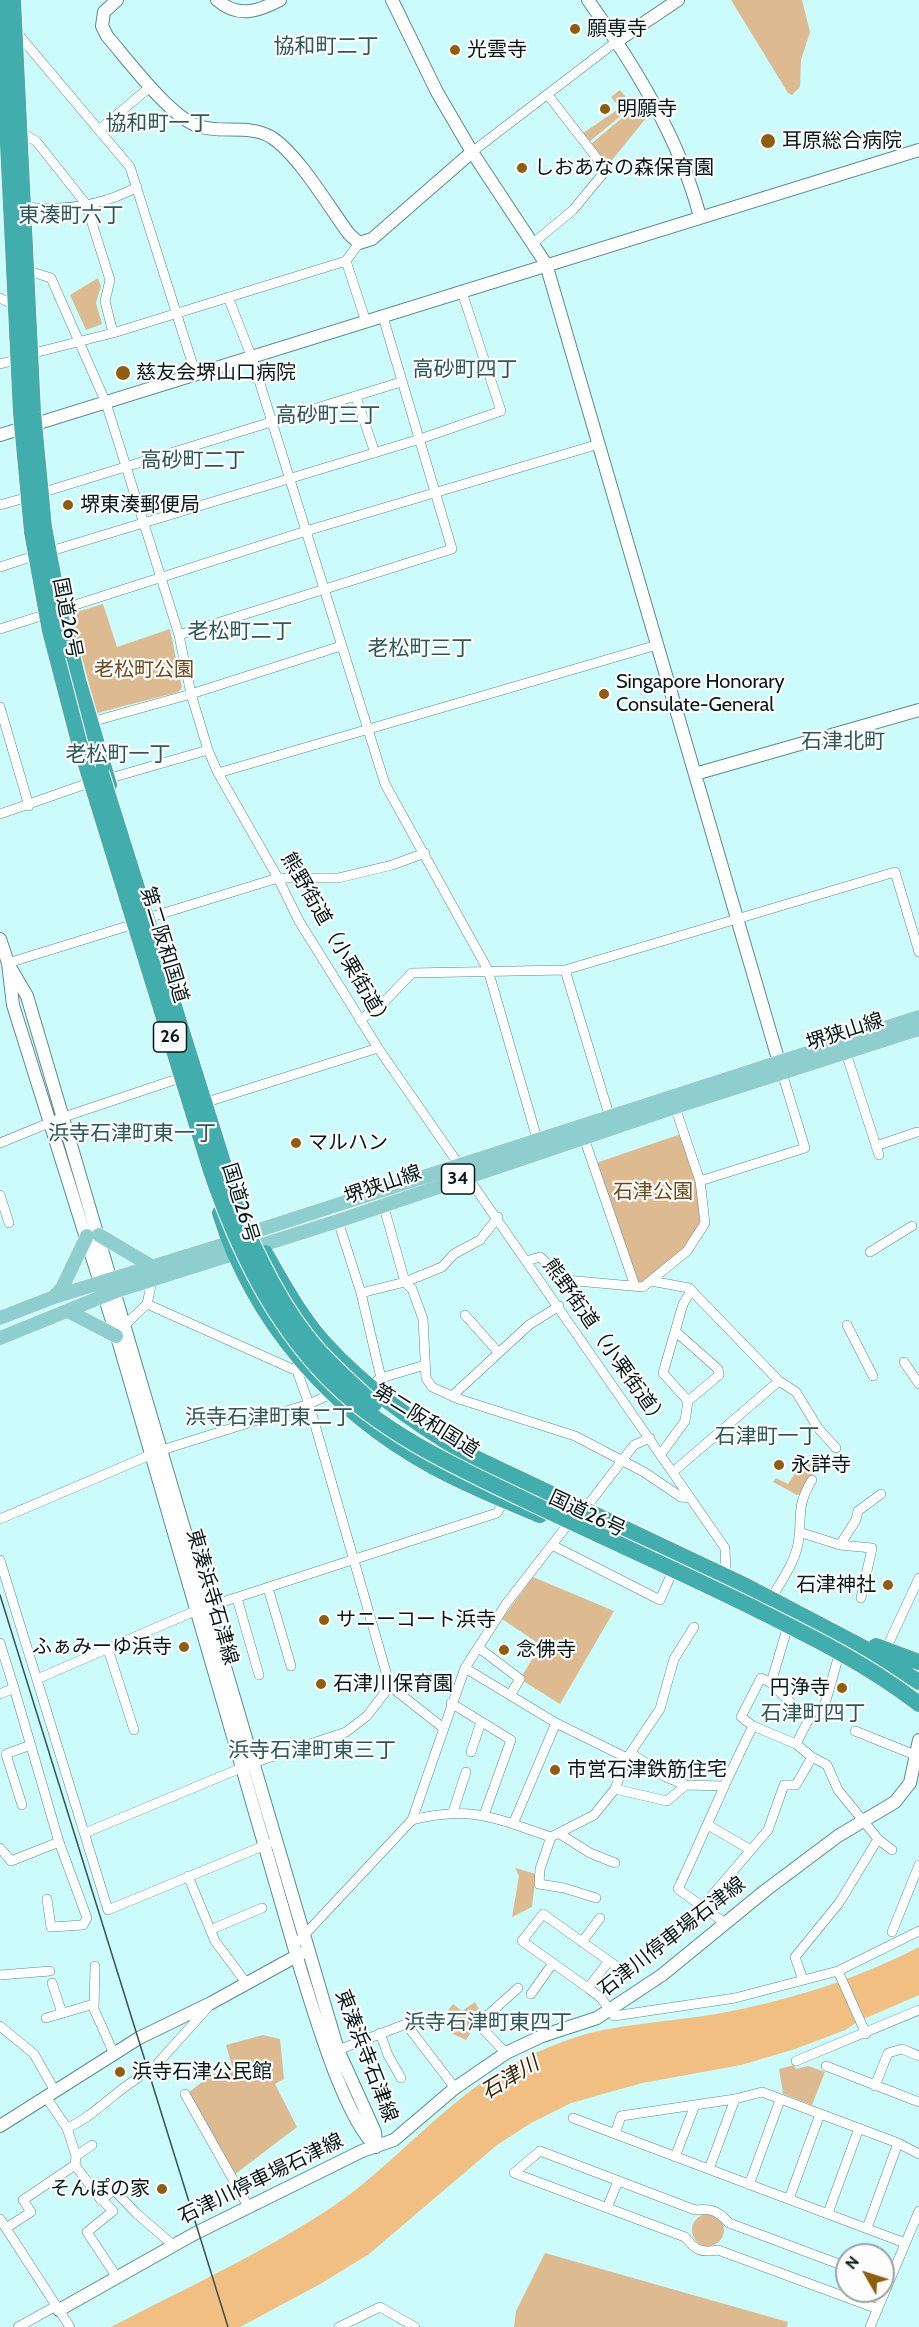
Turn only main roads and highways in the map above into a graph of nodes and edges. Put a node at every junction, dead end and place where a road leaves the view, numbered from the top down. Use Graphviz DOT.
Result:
graph roads {
  1 [pos="1,0"];
  2 [pos="15,0"];
  3 [pos="0,25"];
  4 [pos="2,90"];
  5 [pos="2,108"];
  6 [pos="4,192"];
  7 [pos="7,301"];
  8 [pos="8,362"];
  9 [pos="919,1017"];
  10 [pos="919,1029"];
  11 [pos="781,1067"];
  12 [pos="465,1172"];
  13 [pos="256,1239"];
  14 [pos="231,1249"];
  15 [pos="153,1274"];
  16 [pos="108,1287"];
  17 [pos="54,1297"];
  18 [pos="68,1311"];
  19 [pos="0,1318"];
  20 [pos="116,1336"];
  21 [pos="0,1338"];
  22 [pos="833,1630"];
  23 [pos="919,1662"];
  24 [pos="919,1682"];
  25 [pos="919,1693"];
  26 [pos="919,1704"];
  27 [pos="919,1709"];
  1 -- 26 [label="highway, 第二阪和国道 / 26, bridge"];
  2 -- 13 [label="highway, 国道26号 / 26"];
  2 -- 25 [label="highway, 第二阪和国道 / 26, bridge"];
  3 -- 4 [label="highway, 国道26号 / 26"];
  4 -- 5 [label="highway, 国道26号 / 26"];
  5 -- 6 [label="highway, 国道26号 / 26"];
  6 -- 7 [label="highway, 国道26号 / 26"];
  7 -- 8 [label="highway, 国道26号 / 26"];
  8 -- 14 [label="highway, 国道26号 / 26"];
  9 -- 11 [label="main road, 堺狭山線 / 34"];
  10 -- 11 [label="main road, 堺狭山線 / 34"];
  11 -- 12 [label="main road, 堺狭山線 / 34"];
  11 -- 12 [label="main road, 堺狭山線 / 34"];
  12 -- 13 [label="main road, 堺狭山線 / 34"];
  12 -- 13 [label="main road, 堺狭山線 / 34"];
  13 -- 14 [label="main road, 堺狭山線 / 34"];
  13 -- 22 [label="highway, 国道26号 / 26"];
  14 -- 15 [label="main road, 堺狭山線 / 34"];
  14 -- 27 [label="highway, 国道26号 / 26"];
  15 -- 16 [label="main road, 堺狭山線 / 34"];
  15 -- 17 [label="main road"];
  16 -- 17 [label="main road, 堺狭山線 / 34"];
  16 -- 18 [label="main road, 堺狭山線 / 34"];
  17 -- 19 [label="main road, 堺狭山線 / 34"];
  18 -- 20 [label="main road"];
  18 -- 21 [label="main road, 堺狭山線 / 34"];
  22 -- 23 [label="highway"];
  22 -- 24 [label="highway, 国道26号 / 26"];
}
